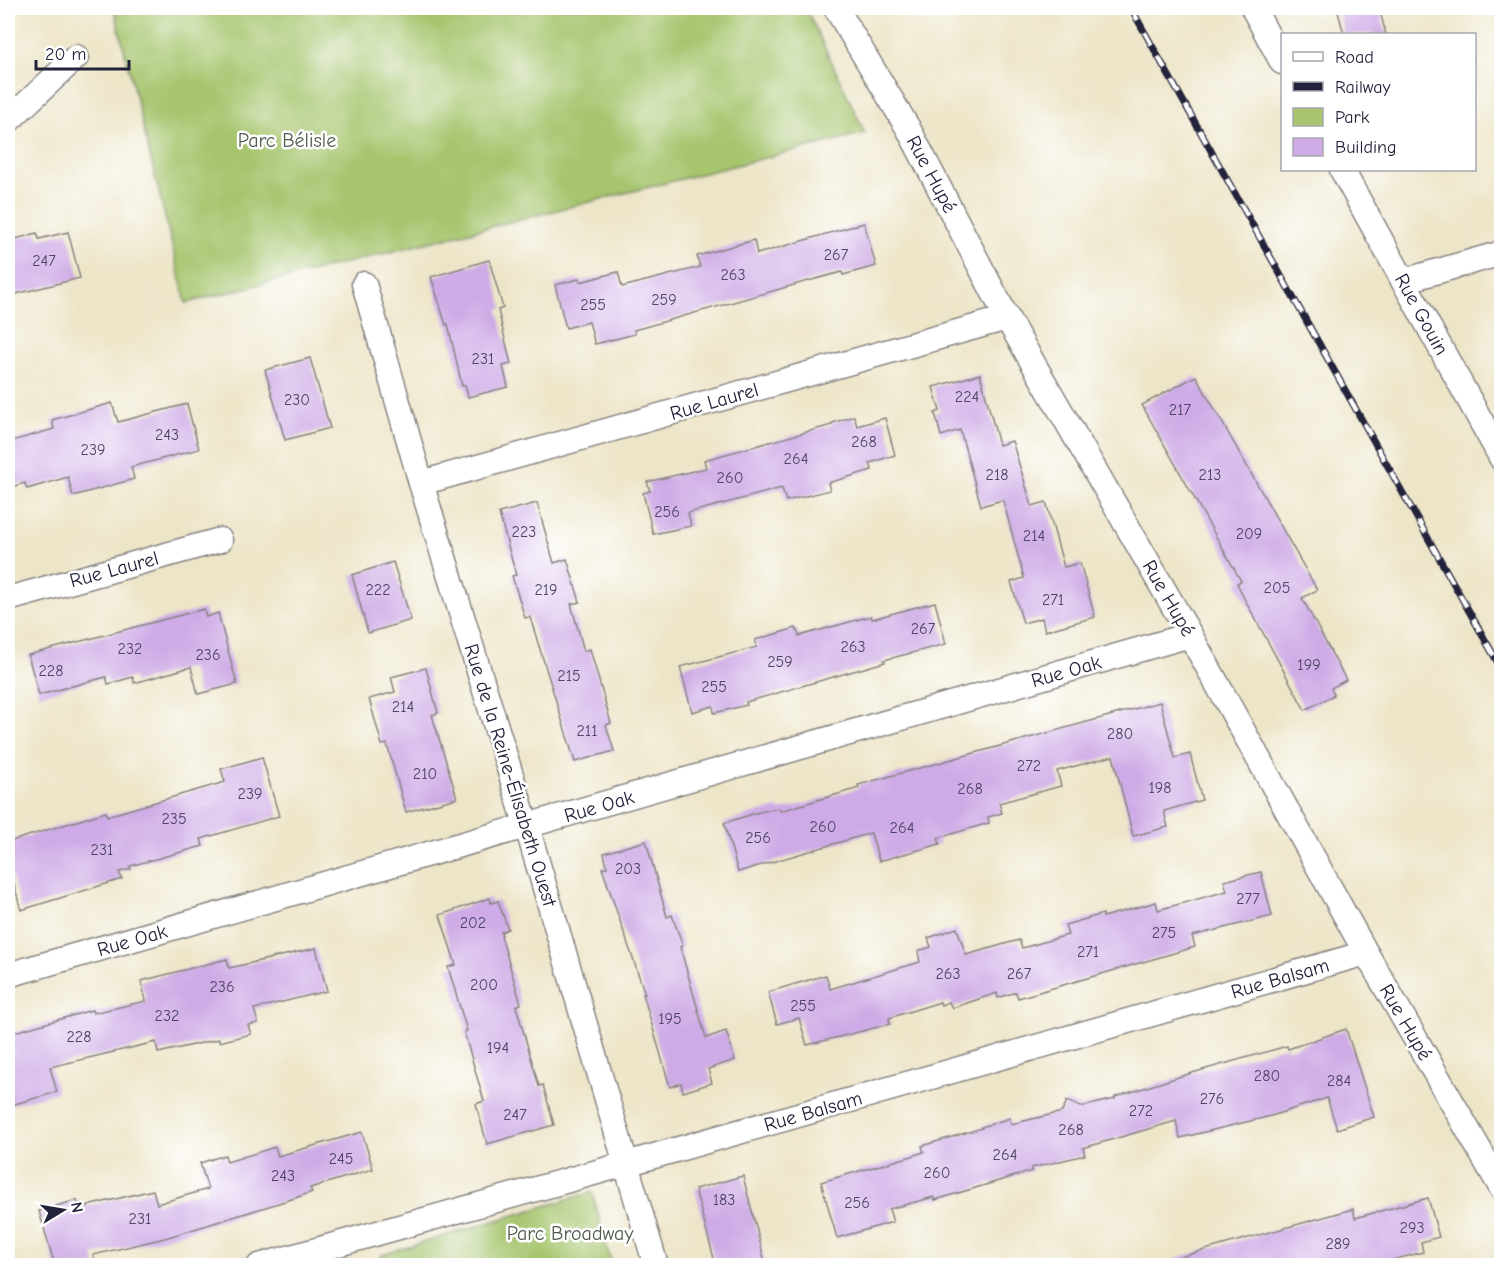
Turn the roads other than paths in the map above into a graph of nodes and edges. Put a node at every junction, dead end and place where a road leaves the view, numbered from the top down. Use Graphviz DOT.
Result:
graph roads {
  1 [pos="836,8"];
  2 [pos="1253,8"];
  3 [pos="76,57"];
  4 [pos="1281,60"];
  5 [pos="8,121"];
  6 [pos="1343,171"];
  7 [pos="1502,253"];
  8 [pos="1403,280"];
  9 [pos="364,284"];
  10 [pos="1007,318"];
  11 [pos="1502,459"];
  12 [pos="421,483"];
  13 [pos="220,540"];
  14 [pos="8,599"];
  15 [pos="1190,635"];
  16 [pos="527,827"];
  17 [pos="1366,953"];
  18 [pos="8,975"];
  19 [pos="626,1164"];
  20 [pos="1502,1189"];
  21 [pos="259,1266"];
  22 [pos="656,1266"];
  1 -- 10 [label="street, Rue Hupé"];
  2 -- 4 [label="street"];
  3 -- 5 [label="street"];
  6 -- 8 [label="street, Rue Gouin"];
  7 -- 8 [label="street"];
  8 -- 11 [label="street, Rue Gouin"];
  9 -- 12 [label="street, Rue de la Reine-Élisabeth Ouest"];
  10 -- 12 [label="street, Rue Laurel"];
  10 -- 15 [label="street, Rue Hupé"];
  12 -- 16 [label="street, Rue de la Reine-Élisabeth Ouest"];
  13 -- 14 [label="street, Rue Laurel"];
  15 -- 16 [label="street, Rue Oak"];
  15 -- 17 [label="street, Rue Hupé"];
  16 -- 18 [label="street, Rue Oak"];
  16 -- 19 [label="street, Rue de la Reine-Élisabeth Ouest"];
  17 -- 19 [label="street, Rue Balsam"];
  17 -- 20 [label="street, Rue Hupé"];
  19 -- 21 [label="street, Rue Balsam"];
  19 -- 22 [label="street, Rue de la Reine-Élisabeth Ouest"];
}
